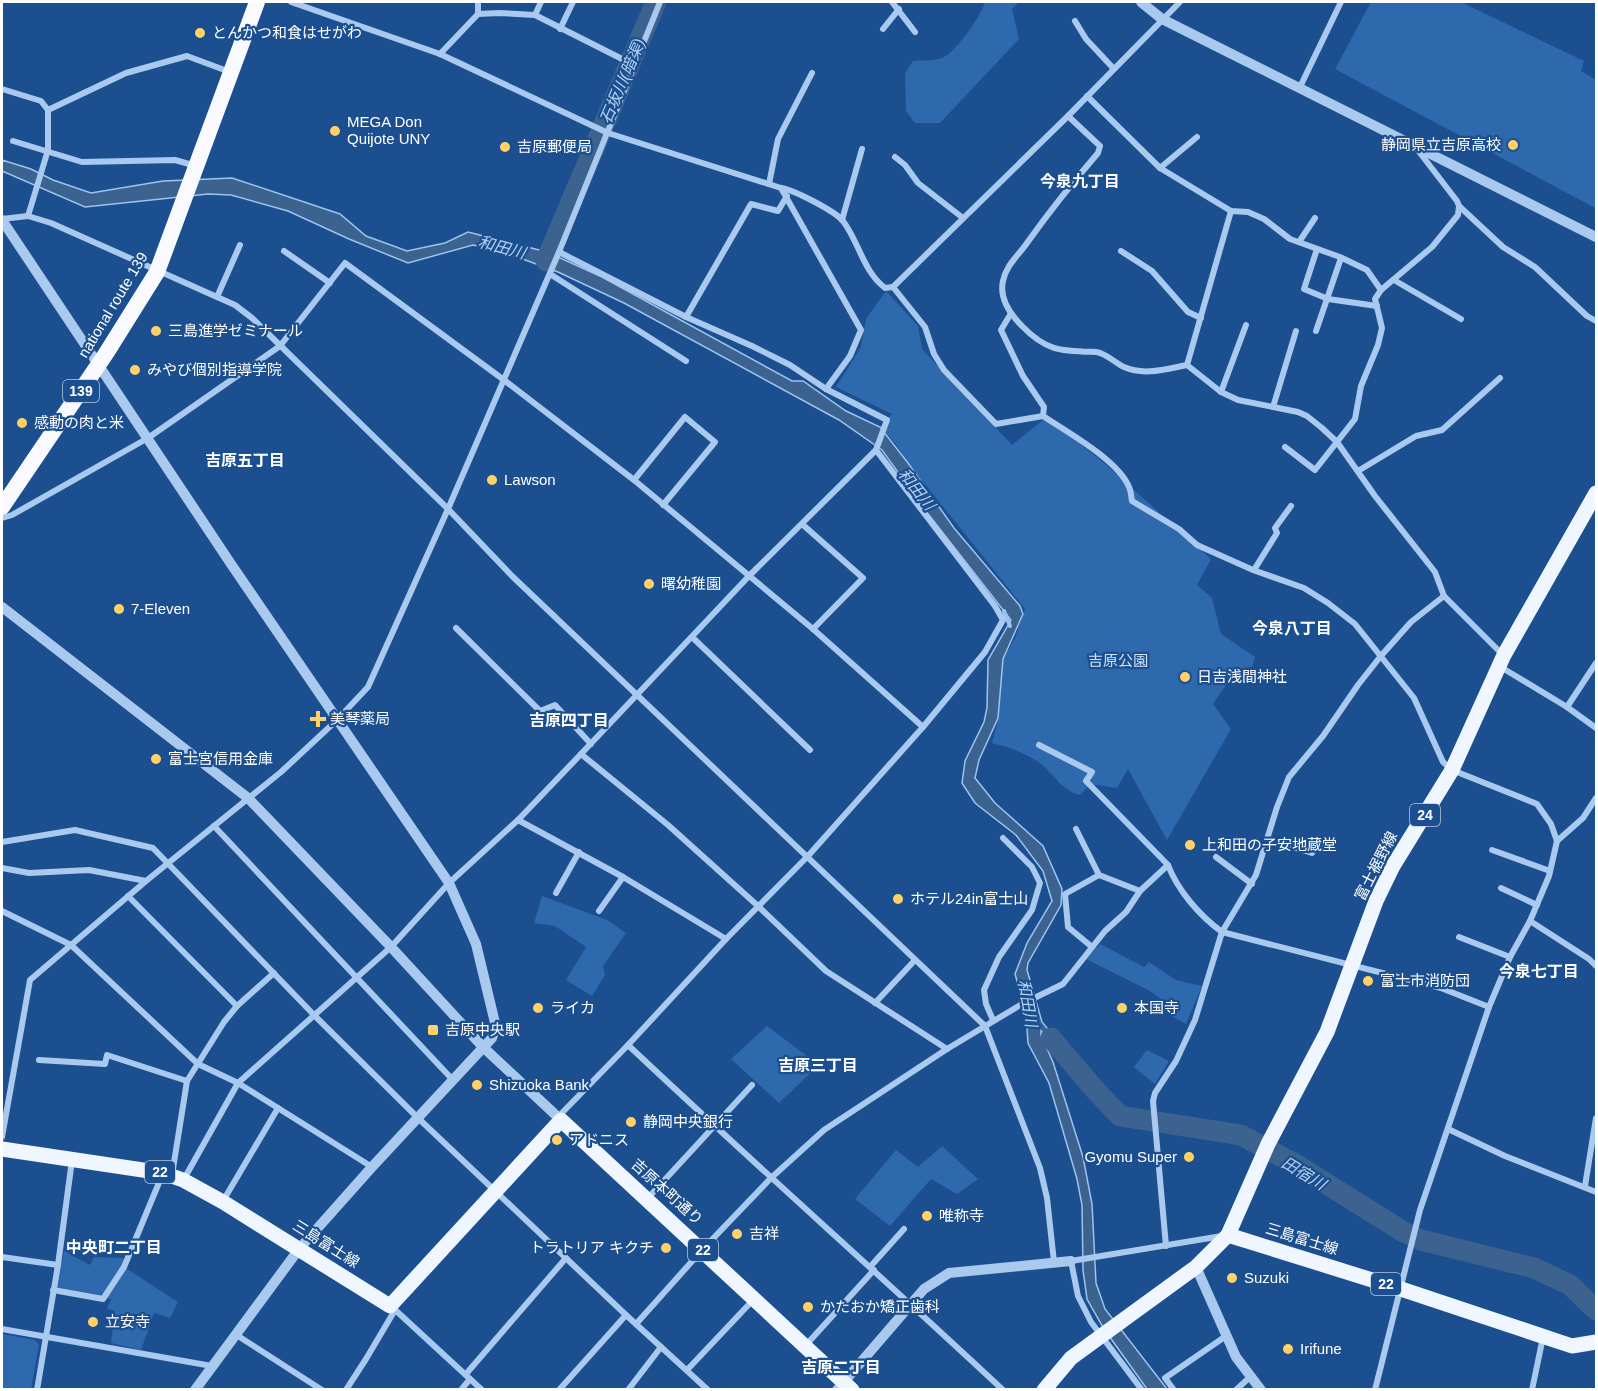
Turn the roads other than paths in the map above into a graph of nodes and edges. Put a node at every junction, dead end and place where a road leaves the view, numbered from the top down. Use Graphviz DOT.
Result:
graph roads {
  1 [pos="257,2"];
  2 [pos="291,2"];
  3 [pos="478,2"];
  4 [pos="541,2"];
  5 [pos="573,2"];
  6 [pos="660,2"];
  7 [pos="892,2"];
  8 [pos="1141,2"];
  9 [pos="1180,2"];
  10 [pos="1341,2"];
  11 [pos="899,9"];
  12 [pos="478,14"];
  13 [pos="536,15"];
  14 [pos="1162,19"];
  15 [pos="1075,21"];
  16 [pos="560,28"];
  17 [pos="883,29"];
  18 [pos="915,32"];
  19 [pos="440,54"];
  20 [pos="631,63"];
  21 [pos="1114,69"];
  22 [pos="231,72"];
  23 [pos="812,73"];
  24 [pos="1300,87"];
  25 [pos="2,89"];
  26 [pos="1087,96"];
  27 [pos="48,110"];
  28 [pos="1068,116"];
  29 [pos="607,133"];
  30 [pos="1197,137"];
  31 [pos="13,141"];
  32 [pos="1415,146"];
  33 [pos="862,149"];
  34 [pos="48,150"];
  35 [pos="895,157"];
  36 [pos="1160,168"];
  37 [pos="195,171"];
  38 [pos="769,184"];
  39 [pos="781,188"];
  40 [pos="787,196"];
  41 [pos="1459,206"];
  42 [pos="1231,211"];
  43 [pos="28,216"];
  44 [pos="963,218"];
  45 [pos="1316,218"];
  46 [pos="2,220"];
  47 [pos="842,220"];
  48 [pos="1596,237"];
  49 [pos="1299,242"];
  50 [pos="240,245"];
  51 [pos="1317,249"];
  52 [pos="284,250"];
  53 [pos="1121,250"];
  54 [pos="559,252"];
  55 [pos="1341,258"];
  56 [pos="157,272"];
  57 [pos="550,274"];
  58 [pos="1394,280"];
  59 [pos="330,283"];
  60 [pos="893,287"];
  61 [pos="1382,290"];
  62 [pos="217,297"];
  63 [pos="1328,298"];
  64 [pos="1377,306"];
  65 [pos="1010,315"];
  66 [pos="686,317"];
  67 [pos="1201,318"];
  68 [pos="1461,319"];
  69 [pos="1596,321"];
  70 [pos="1246,325"];
  71 [pos="1296,331"];
  72 [pos="1316,332"];
  73 [pos="280,346"];
  74 [pos="686,361"];
  75 [pos="98,365"];
  76 [pos="1187,365"];
  77 [pos="1500,378"];
  78 [pos="504,380"];
  79 [pos="826,389"];
  80 [pos="1221,392"];
  81 [pos="1273,407"];
  82 [pos="1043,416"];
  83 [pos="148,438"];
  84 [pos="1337,442"];
  85 [pos="1285,447"];
  86 [pos="876,450"];
  87 [pos="1358,471"];
  88 [pos="634,480"];
  89 [pos="1596,495"];
  90 [pos="663,505"];
  91 [pos="1291,506"];
  92 [pos="2,507"];
  93 [pos="448,509"];
  94 [pos="2,518"];
  95 [pos="802,524"];
  96 [pos="1254,570"];
  97 [pos="749,576"];
  98 [pos="1444,596"];
  99 [pos="2,607"];
  100 [pos="456,628"];
  101 [pos="813,629"];
  102 [pos="692,637"];
  103 [pos="1380,657"];
  104 [pos="1501,661"];
  105 [pos="1596,663"];
  106 [pos="638,694"];
  107 [pos="1567,707"];
  108 [pos="337,720"];
  109 [pos="923,727"];
  110 [pos="1596,728"];
  111 [pos="591,744"];
  112 [pos="1039,745"];
  113 [pos="810,750"];
  114 [pos="581,754"];
  115 [pos="1452,770"];
  116 [pos="248,798"];
  117 [pos="1596,798"];
  118 [pos="518,820"];
  119 [pos="214,826"];
  120 [pos="1077,829"];
  121 [pos="1003,838"];
  122 [pos="1268,839"];
  123 [pos="1557,841"];
  124 [pos="2,842"];
  125 [pos="1321,844"];
  126 [pos="1492,850"];
  127 [pos="579,852"];
  128 [pos="808,856"];
  129 [pos="1216,857"];
  130 [pos="169,864"];
  131 [pos="1168,865"];
  132 [pos="2,868"];
  133 [pos="1550,872"];
  134 [pos="1099,875"];
  135 [pos="623,878"];
  136 [pos="146,881"];
  137 [pos="449,883"];
  138 [pos="1252,884"];
  139 [pos="1501,888"];
  140 [pos="1140,891"];
  141 [pos="556,893"];
  142 [pos="128,896"];
  143 [pos="1537,905"];
  144 [pos="758,906"];
  145 [pos="2,911"];
  146 [pos="599,911"];
  147 [pos="1530,921"];
  148 [pos="1222,932"];
  149 [pos="1459,937"];
  150 [pos="726,939"];
  151 [pos="71,945"];
  152 [pos="391,947"];
  153 [pos="1092,947"];
  154 [pos="1509,957"];
  155 [pos="915,960"];
  156 [pos="1352,966"];
  157 [pos="1596,966"];
  158 [pos="274,973"];
  159 [pos="357,978"];
  160 [pos="875,1003"];
  161 [pos="237,1006"];
  162 [pos="1489,1007"];
  163 [pos="314,1014"];
  164 [pos="993,1020"];
  165 [pos="985,1026"];
  166 [pos="628,1045"];
  167 [pos="483,1047"];
  168 [pos="947,1048"];
  169 [pos="39,1060"];
  170 [pos="198,1064"];
  171 [pos="452,1079"];
  172 [pos="187,1081"];
  173 [pos="238,1083"];
  174 [pos="752,1085"];
  175 [pos="278,1108"];
  176 [pos="418,1118"];
  177 [pos="559,1118"];
  178 [pos="1596,1118"];
  179 [pos="714,1126"];
  180 [pos="1448,1129"];
  181 [pos="2,1137"];
  182 [pos="2,1149"];
  183 [pos="73,1159"];
  184 [pos="372,1167"];
  185 [pos="173,1176"];
  186 [pos="771,1178"];
  187 [pos="1585,1186"];
  188 [pos="496,1192"];
  189 [pos="1596,1192"];
  190 [pos="647,1198"];
  191 [pos="223,1202"];
  192 [pos="904,1229"];
  193 [pos="1228,1235"];
  194 [pos="1166,1246"];
  195 [pos="299,1249"];
  196 [pos="703,1250"];
  197 [pos="2,1257"];
  198 [pos="566,1258"];
  199 [pos="1075,1261"];
  200 [pos="1054,1262"];
  201 [pos="58,1265"];
  202 [pos="1196,1268"];
  203 [pos="872,1269"];
  204 [pos="1401,1289"];
  205 [pos="53,1290"];
  206 [pos="754,1299"];
  207 [pos="912,1304"];
  208 [pos="393,1308"];
  209 [pos="626,1316"];
  210 [pos="636,1324"];
  211 [pos="2,1329"];
  212 [pos="1103,1334"];
  213 [pos="235,1335"];
  214 [pos="1543,1335"];
  215 [pos="1226,1336"];
  216 [pos="45,1337"];
  217 [pos="1596,1342"];
  218 [pos="805,1346"];
  219 [pos="661,1347"];
  220 [pos="212,1366"];
  221 [pos="687,1370"];
  222 [pos="468,1376"];
  223 [pos="1250,1377"];
  224 [pos="844,1387"];
  225 [pos="37,1389"];
  226 [pos="195,1389"];
  227 [pos="322,1389"];
  228 [pos="346,1389"];
  229 [pos="462,1389"];
  230 [pos="482,1389"];
  231 [pos="559,1389"];
  232 [pos="628,1389"];
  233 [pos="708,1389"];
  234 [pos="1004,1389"];
  235 [pos="1044,1389"];
  236 [pos="1142,1389"];
  237 [pos="1174,1389"];
  238 [pos="1236,1389"];
  239 [pos="1261,1389"];
  240 [pos="1375,1389"];
  241 [pos="1532,1389"];
  1 -- 22 [label="highway, national route 139 / 139"];
  2 -- 19 [label="street"];
  3 -- 12 [label="street"];
  4 -- 13 [label="street"];
  5 -- 16 [label="street"];
  6 -- 20 [label="street"];
  7 -- 11 [label="street"];
  8 -- 14 [label="street"];
  9 -- 14 [label="street"];
  10 -- 24 [label="street"];
  11 -- 17 [label="street"];
  11 -- 18 [label="street"];
  12 -- 13 [label="street"];
  12 -- 19 [label="street"];
  13 -- 16 [label="street"];
  14 -- 21 [label="street"];
  14 -- 24 [label="street"];
  15 -- 21 [label="street"];
  16 -- 20 [label="street"];
  19 -- 29 [label="street"];
  20 -- 29 [label="street"];
  21 -- 26 [label="street"];
  22 -- 27 [label="street"];
  22 -- 37 [label="highway, national route 139 / 139"];
  23 -- 38 [label="street"];
  24 -- 32 [label="street"];
  25 -- 27 [label="street"];
  26 -- 28 [label="street"];
  26 -- 36 [label="street"];
  27 -- 34 [label="street"];
  28 -- 44 [label="street"];
  28 -- 65 [label="street"];
  29 -- 38 [label="street"];
  29 -- 54 [label="street"];
  30 -- 36 [label="street"];
  31 -- 34 [label="street"];
  32 -- 41 [label="street"];
  32 -- 48 [label="street"];
  33 -- 47 [label="street"];
  34 -- 37 [label="street"];
  34 -- 43 [label="street"];
  35 -- 44 [label="street"];
  36 -- 42 [label="street"];
  37 -- 56 [label="highway, national route 139 / 139"];
  38 -- 39 [label="street"];
  39 -- 40 [label="street"];
  39 -- 47 [label="street"];
  40 -- 66 [label="street"];
  40 -- 79 [label="street"];
  41 -- 58 [label="street"];
  41 -- 69 [label="street"];
  42 -- 49 [label="street"];
  42 -- 67 [label="street"];
  43 -- 46 [label="street"];
  43 -- 56 [label="street"];
  44 -- 60 [label="street"];
  45 -- 49 [label="street"];
  46 -- 75 [label="street"];
  47 -- 60 [label="street"];
  49 -- 51 [label="street"];
  50 -- 62 [label="street"];
  51 -- 55 [label="street"];
  51 -- 63 [label="street"];
  52 -- 59 [label="street"];
  53 -- 67 [label="street"];
  54 -- 57 [label="street"];
  54 -- 66 [label="street"];
  55 -- 61 [label="street"];
  55 -- 63 [label="street"];
  56 -- 62 [label="street"];
  56 -- 75 [label="highway, national route 139 / 139"];
  57 -- 74 [label="street"];
  57 -- 78 [label="street"];
  58 -- 61 [label="street"];
  58 -- 68 [label="street"];
  59 -- 73 [label="street"];
  59 -- 78 [label="street"];
  60 -- 82 [label="street"];
  61 -- 64 [label="street"];
  62 -- 73 [label="street"];
  63 -- 64 [label="street"];
  63 -- 72 [label="street"];
  64 -- 84 [label="street"];
  65 -- 76 [label="street"];
  65 -- 82 [label="street"];
  66 -- 79 [label="street"];
  67 -- 76 [label="street"];
  70 -- 80 [label="street"];
  71 -- 81 [label="street"];
  73 -- 83 [label="street"];
  73 -- 93 [label="street"];
  75 -- 83 [label="street"];
  75 -- 92 [label="highway, national route 139 / 139"];
  76 -- 80 [label="street"];
  77 -- 87 [label="street"];
  78 -- 88 [label="street"];
  78 -- 93 [label="street"];
  79 -- 86 [label="street"];
  80 -- 81 [label="street"];
  81 -- 84 [label="street"];
  82 -- 96 [label="street"];
  83 -- 94 [label="street"];
  83 -- 108 [label="street"];
  84 -- 85 [label="street"];
  84 -- 87 [label="street"];
  86 -- 95 [label="street"];
  86 -- 109 [label="street"];
  87 -- 98 [label="street"];
  88 -- 90 [label="street"];
  88 -- 90 [label="street"];
  89 -- 104 [label="main road, 富士裾野線 / 24"];
  90 -- 97 [label="street"];
  91 -- 96 [label="street"];
  93 -- 106 [label="street"];
  93 -- 108 [label="street"];
  95 -- 97 [label="street"];
  95 -- 101 [label="street"];
  96 -- 103 [label="street"];
  97 -- 101 [label="street"];
  97 -- 102 [label="street"];
  98 -- 103 [label="street"];
  98 -- 104 [label="street"];
  99 -- 116 [label="street, 吉原本町通り"];
  100 -- 111 [label="street"];
  101 -- 109 [label="street"];
  102 -- 106 [label="street"];
  102 -- 113 [label="street"];
  103 -- 115 [label="street"];
  103 -- 122 [label="street"];
  104 -- 107 [label="street"];
  104 -- 115 [label="main road, 富士裾野線 / 24"];
  105 -- 107 [label="street"];
  106 -- 111 [label="street"];
  106 -- 128 [label="street"];
  107 -- 110 [label="street"];
  108 -- 116 [label="street"];
  108 -- 137 [label="street"];
  109 -- 128 [label="street"];
  111 -- 114 [label="street"];
  112 -- 131 [label="street"];
  114 -- 118 [label="street"];
  114 -- 144 [label="street"];
  115 -- 123 [label="street"];
  115 -- 156 [label="main road, 富士裾野線 / 24"];
  116 -- 119 [label="street"];
  116 -- 152 [label="street, 吉原本町通り"];
  117 -- 123 [label="street"];
  118 -- 127 [label="street"];
  118 -- 137 [label="street"];
  119 -- 130 [label="street"];
  119 -- 159 [label="street"];
  120 -- 134 [label="street"];
  121 -- 164 [label="street"];
  122 -- 125 [label="street"];
  122 -- 138 [label="street"];
  123 -- 133 [label="street"];
  124 -- 130 [label="street"];
  126 -- 133 [label="street"];
  127 -- 135 [label="street"];
  127 -- 141 [label="street"];
  128 -- 144 [label="street"];
  128 -- 155 [label="street"];
  129 -- 138 [label="street"];
  130 -- 136 [label="street"];
  130 -- 158 [label="street"];
  131 -- 140 [label="street"];
  131 -- 148 [label="street"];
  132 -- 136 [label="street"];
  133 -- 143 [label="street"];
  134 -- 140 [label="street"];
  134 -- 153 [label="street"];
  135 -- 146 [label="street"];
  135 -- 150 [label="street"];
  136 -- 142 [label="street"];
  137 -- 152 [label="street"];
  137 -- 167 [label="street"];
  138 -- 148 [label="street"];
  139 -- 143 [label="street"];
  140 -- 153 [label="street"];
  142 -- 151 [label="street"];
  142 -- 161 [label="street"];
  143 -- 147 [label="street"];
  144 -- 150 [label="street"];
  144 -- 160 [label="street"];
  145 -- 151 [label="street"];
  147 -- 154 [label="street"];
  147 -- 157 [label="street"];
  148 -- 156 [label="street"];
  148 -- 194 [label="street"];
  149 -- 154 [label="street"];
  150 -- 166 [label="street"];
  151 -- 170 [label="street"];
  151 -- 181 [label="street"];
  152 -- 159 [label="street"];
  152 -- 167 [label="street, 吉原本町通り"];
  153 -- 164 [label="street"];
  154 -- 162 [label="street"];
  155 -- 160 [label="street"];
  155 -- 165 [label="street"];
  156 -- 162 [label="street"];
  156 -- 193 [label="main road, 富士裾野線 / 24"];
  158 -- 161 [label="street"];
  158 -- 163 [label="street"];
  159 -- 163 [label="street"];
  159 -- 171 [label="street"];
  160 -- 168 [label="street"];
  161 -- 170 [label="street"];
  162 -- 180 [label="street"];
  163 -- 173 [label="street"];
  163 -- 176 [label="street"];
  164 -- 165 [label="street"];
  165 -- 168 [label="street"];
  165 -- 200 [label="street"];
  166 -- 177 [label="street"];
  166 -- 179 [label="street"];
  167 -- 171 [label="street"];
  167 -- 177 [label="street, 吉原本町通り"];
  168 -- 186 [label="street"];
  169 -- 172 [label="street"];
  170 -- 172 [label="street"];
  170 -- 173 [label="street"];
  171 -- 176 [label="street"];
  172 -- 185 [label="street"];
  173 -- 175 [label="street"];
  173 -- 185 [label="street"];
  174 -- 179 [label="street"];
  175 -- 184 [label="street"];
  175 -- 191 [label="street"];
  176 -- 184 [label="street"];
  176 -- 188 [label="street"];
  177 -- 188 [label="main road"];
  177 -- 190 [label="main road, 吉原本町通り / 22"];
  178 -- 187 [label="street"];
  179 -- 186 [label="street"];
  179 -- 190 [label="street"];
  180 -- 187 [label="street"];
  180 -- 204 [label="street"];
  182 -- 183 [label="main road, 三島富士線 / 22"];
  183 -- 185 [label="main road, 三島富士線 / 22"];
  183 -- 201 [label="street"];
  184 -- 195 [label="street"];
  185 -- 191 [label="main road, 三島富士線 / 22"];
  185 -- 205 [label="street"];
  186 -- 196 [label="street"];
  186 -- 203 [label="street"];
  187 -- 189 [label="street"];
  188 -- 198 [label="street"];
  188 -- 208 [label="main road"];
  190 -- 196 [label="main road, 吉原本町通り / 22"];
  191 -- 195 [label="main road, 三島富士線 / 22"];
  192 -- 203 [label="street"];
  193 -- 194 [label="street"];
  193 -- 202 [label="main road"];
  193 -- 204 [label="main road, 三島富士線 / 22"];
  194 -- 199 [label="street"];
  195 -- 208 [label="main road, 三島富士線 / 22"];
  195 -- 213 [label="street"];
  196 -- 206 [label="main road, 吉原本町通り / 22"];
  196 -- 210 [label="street"];
  197 -- 201 [label="street"];
  198 -- 209 [label="street"];
  198 -- 222 [label="street"];
  199 -- 200 [label="street"];
  199 -- 212 [label="street"];
  200 -- 207 [label="street"];
  201 -- 205 [label="street"];
  202 -- 212 [label="main road"];
  202 -- 215 [label="street"];
  203 -- 207 [label="street"];
  203 -- 218 [label="street"];
  204 -- 214 [label="main road, 三島富士線 / 22"];
  204 -- 240 [label="street"];
  205 -- 216 [label="street"];
  206 -- 218 [label="main road, 吉原本町通り / 22"];
  206 -- 221 [label="street"];
  207 -- 224 [label="street"];
  207 -- 234 [label="street"];
  208 -- 222 [label="street"];
  208 -- 228 [label="street"];
  209 -- 210 [label="street"];
  209 -- 231 [label="street"];
  210 -- 219 [label="street"];
  211 -- 216 [label="street"];
  212 -- 235 [label="main road"];
  212 -- 236 [label="street"];
  213 -- 220 [label="street"];
  213 -- 227 [label="street"];
  214 -- 217 [label="main road, 三島富士線 / 22"];
  214 -- 241 [label="street"];
  215 -- 223 [label="street"];
  215 -- 237 [label="street"];
  216 -- 220 [label="street"];
  216 -- 225 [label="street"];
  218 -- 224 [label="main road, 吉原本町通り / 22"];
  219 -- 221 [label="street"];
  219 -- 232 [label="street"];
  220 -- 226 [label="street"];
  221 -- 233 [label="street"];
  222 -- 229 [label="street"];
  222 -- 230 [label="street"];
  223 -- 238 [label="street"];
  223 -- 239 [label="street"];
}
